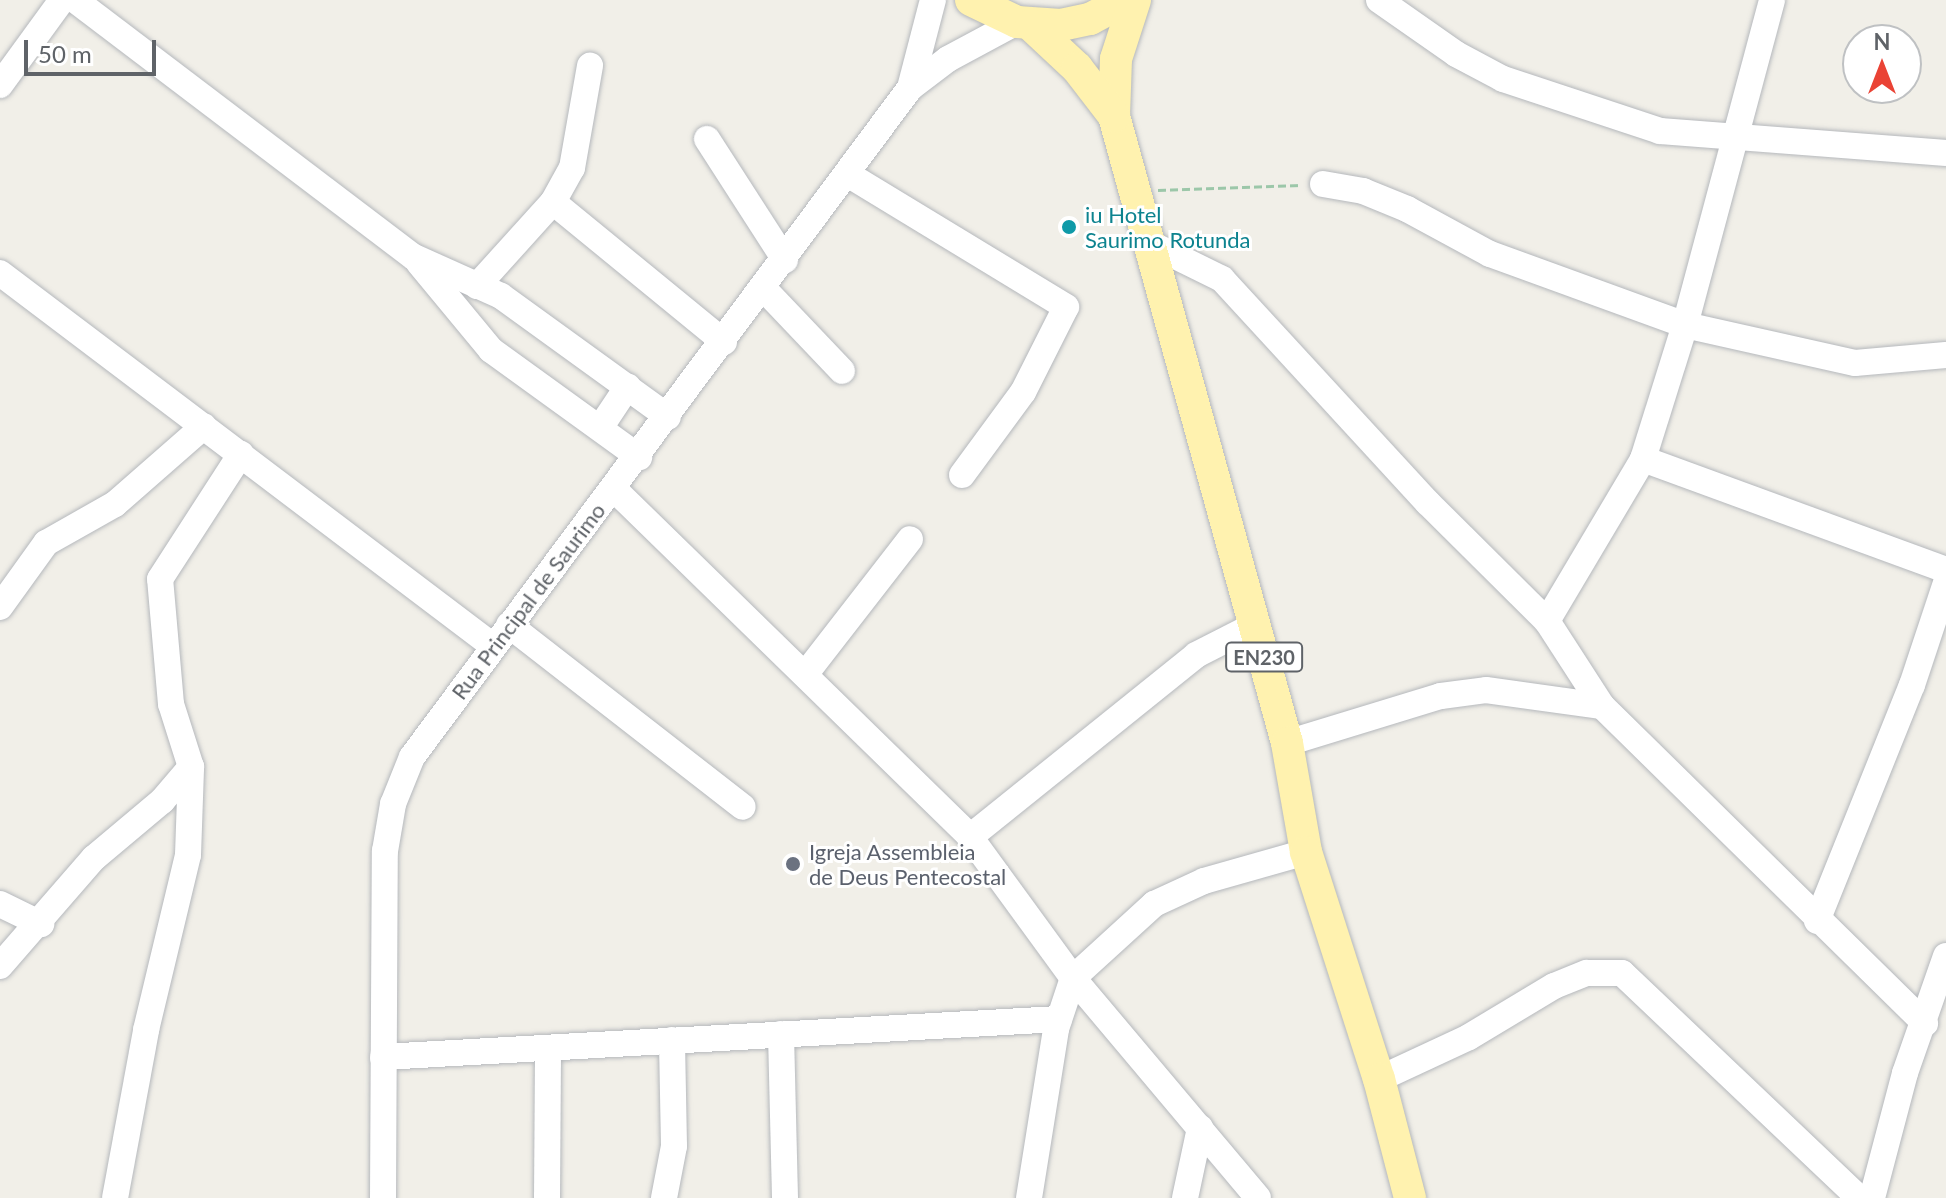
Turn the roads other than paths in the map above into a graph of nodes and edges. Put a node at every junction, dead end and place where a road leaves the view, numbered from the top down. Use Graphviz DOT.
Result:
graph roads {
  1 [pos="62,0"];
  2 [pos="75,0"];
  3 [pos="933,0"];
  4 [pos="971,0"];
  5 [pos="1125,0"];
  6 [pos="1135,0"];
  7 [pos="1379,0"];
  8 [pos="1772,0"];
  9 [pos="1024,23"];
  10 [pos="590,66"];
  11 [pos="0,85"];
  12 [pos="910,88"];
  13 [pos="1114,116"];
  14 [pos="1734,137"];
  15 [pos="707,139"];
  16 [pos="1946,153"];
  17 [pos="849,175"];
  18 [pos="1323,184"];
  19 [pos="553,202"];
  20 [pos="1153,245"];
  21 [pos="414,257"];
  22 [pos="785,260"];
  23 [pos="0,273"];
  24 [pos="764,289"];
  25 [pos="489,291"];
  26 [pos="1685,325"];
  27 [pos="474,332"];
  28 [pos="724,342"];
  29 [pos="1946,355"];
  30 [pos="842,371"];
  31 [pos="628,386"];
  32 [pos="668,417"];
  33 [pos="204,426"];
  34 [pos="600,428"];
  35 [pos="241,454"];
  36 [pos="639,457"];
  37 [pos="1643,459"];
  38 [pos="962,475"];
  39 [pos="614,489"];
  40 [pos="910,539"];
  41 [pos="1946,570"];
  42 [pos="1946,583"];
  43 [pos="0,607"];
  44 [pos="1547,621"];
  45 [pos="509,625"];
  46 [pos="1255,625"];
  47 [pos="493,646"];
  48 [pos="807,672"];
  49 [pos="1602,706"];
  50 [pos="1287,743"];
  51 [pos="191,767"];
  52 [pos="743,807"];
  53 [pos="970,837"];
  54 [pos="1306,852"];
  55 [pos="0,904"];
  56 [pos="1817,921"];
  57 [pos="41,924"];
  58 [pos="1946,956"];
  59 [pos="0,966"];
  60 [pos="1073,978"];
  61 [pos="1059,1019"];
  62 [pos="1925,1023"];
  63 [pos="781,1034"];
  64 [pos="672,1040"];
  65 [pos="548,1048"];
  66 [pos="383,1057"];
  67 [pos="1379,1079"];
  68 [pos="1200,1128"];
  69 [pos="115,1198"];
  70 [pos="383,1198"];
  71 [pos="547,1198"];
  72 [pos="664,1198"];
  73 [pos="785,1198"];
  74 [pos="1029,1198"];
  75 [pos="1185,1198"];
  76 [pos="1258,1198"];
  77 [pos="1410,1198"];
  78 [pos="1859,1198"];
  79 [pos="1872,1198"];
  1 -- 11 [label="street"];
  2 -- 21 [label="street"];
  3 -- 12 [label="street"];
  4 -- 9 [label="main road, EN230"];
  5 -- 9 [label="main road"];
  6 -- 13 [label="main road, EN230"];
  7 -- 14 [label="street"];
  8 -- 14 [label="street"];
  9 -- 12 [label="street"];
  9 -- 13 [label="main road, EN230"];
  10 -- 19 [label="street"];
  12 -- 17 [label="street, Rua Principal de Saurimo"];
  13 -- 20 [label="main road, EN230"];
  14 -- 16 [label="street"];
  14 -- 26 [label="street"];
  15 -- 22 [label="street"];
  17 -- 22 [label="street, Rua Principal de Saurimo"];
  17 -- 38 [label="street"];
  18 -- 26 [label="street"];
  19 -- 25 [label="street"];
  19 -- 28 [label="street"];
  20 -- 44 [label="street"];
  20 -- 46 [label="main road, EN230"];
  21 -- 25 [label="street"];
  21 -- 27 [label="street"];
  22 -- 24 [label="street, Rua Principal de Saurimo"];
  23 -- 33 [label="street"];
  24 -- 28 [label="street, Rua Principal de Saurimo"];
  24 -- 30 [label="street"];
  25 -- 27 [label="street"];
  25 -- 31 [label="street"];
  26 -- 29 [label="street"];
  26 -- 37 [label="street"];
  27 -- 34 [label="street"];
  28 -- 32 [label="street, Rua Principal de Saurimo"];
  31 -- 32 [label="street"];
  31 -- 34 [label="street"];
  32 -- 36 [label="street, Rua Principal de Saurimo"];
  33 -- 35 [label="street"];
  33 -- 43 [label="street"];
  34 -- 36 [label="street"];
  35 -- 47 [label="street"];
  35 -- 51 [label="street"];
  36 -- 39 [label="street, Rua Principal de Saurimo"];
  37 -- 41 [label="street"];
  37 -- 44 [label="street"];
  39 -- 45 [label="street, Rua Principal de Saurimo"];
  39 -- 48 [label="street"];
  40 -- 48 [label="street"];
  42 -- 56 [label="street"];
  44 -- 49 [label="street"];
  45 -- 47 [label="street, Rua Principal de Saurimo"];
  45 -- 52 [label="street"];
  46 -- 50 [label="main road, EN230"];
  46 -- 53 [label="street"];
  47 -- 66 [label="street, Rua Principal de Saurimo"];
  48 -- 53 [label="street"];
  49 -- 50 [label="street"];
  49 -- 56 [label="street"];
  50 -- 54 [label="main road, EN230"];
  51 -- 57 [label="street"];
  51 -- 69 [label="street"];
  53 -- 60 [label="street"];
  54 -- 60 [label="street"];
  54 -- 67 [label="main road, EN230"];
  55 -- 57 [label="street"];
  56 -- 62 [label="street"];
  57 -- 59 [label="street"];
  58 -- 62 [label="street"];
  60 -- 61 [label="street"];
  60 -- 68 [label="street"];
  61 -- 63 [label="street"];
  61 -- 74 [label="street"];
  62 -- 79 [label="street"];
  63 -- 64 [label="street"];
  63 -- 73 [label="street"];
  64 -- 65 [label="street"];
  64 -- 72 [label="street"];
  65 -- 66 [label="street"];
  65 -- 71 [label="street"];
  66 -- 70 [label="street, Rua Principal de Saurimo"];
  67 -- 77 [label="main road, EN230"];
  67 -- 78 [label="street"];
  68 -- 75 [label="street"];
  68 -- 76 [label="street"];
}
